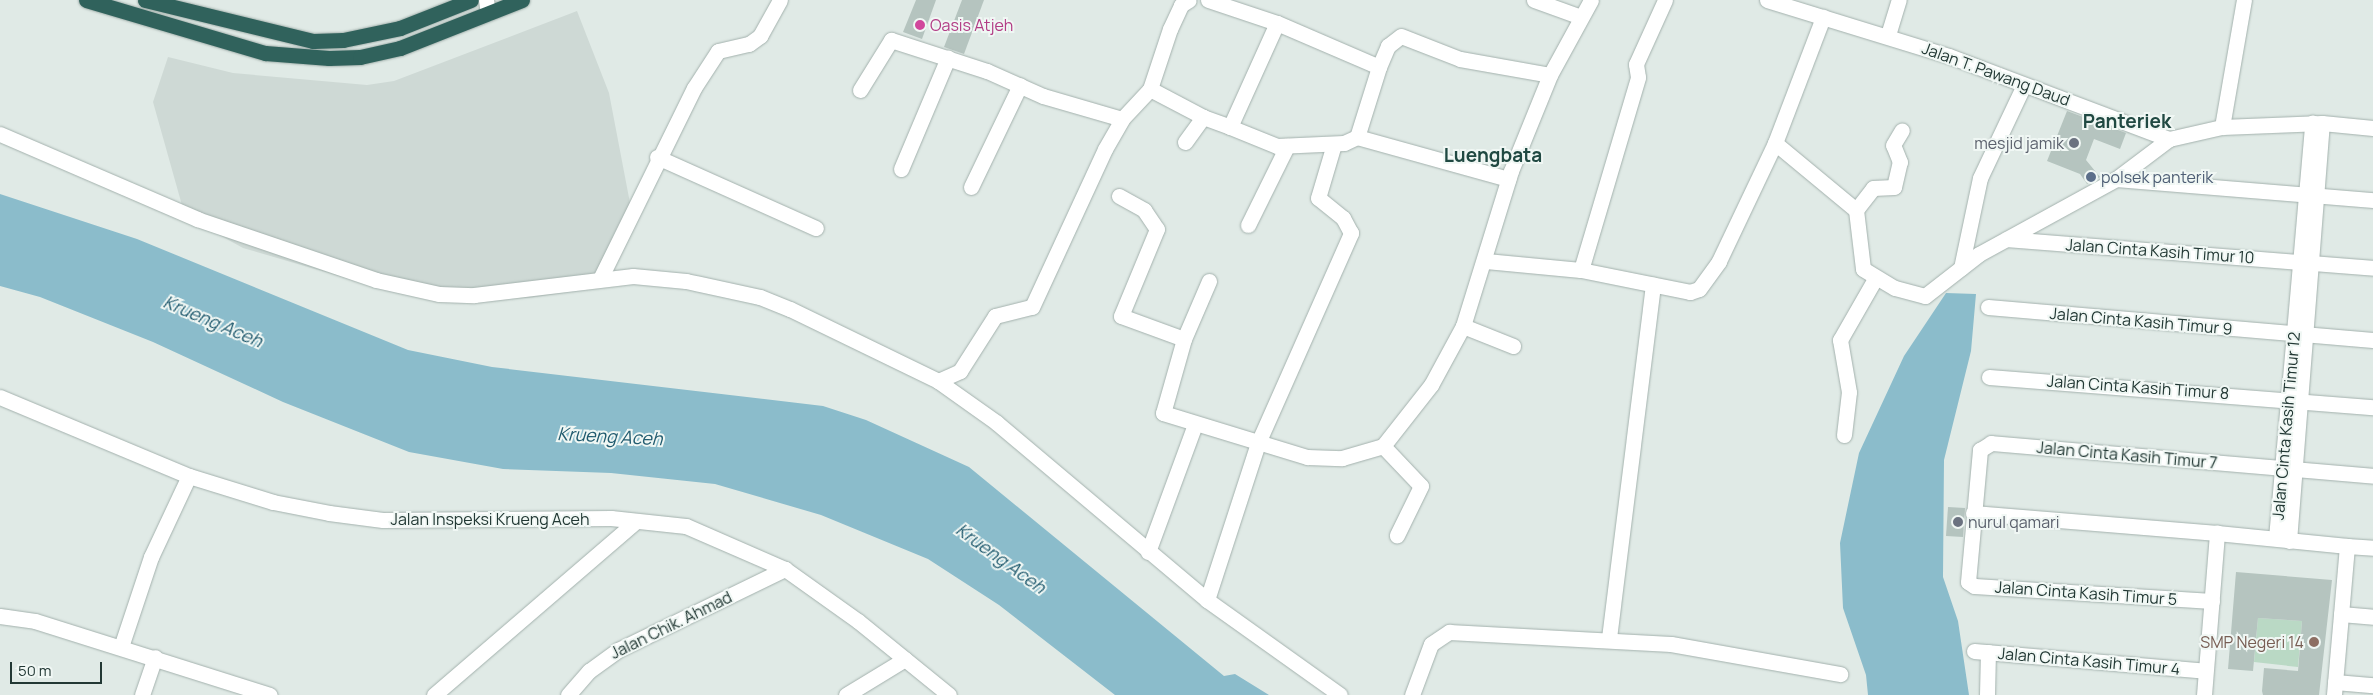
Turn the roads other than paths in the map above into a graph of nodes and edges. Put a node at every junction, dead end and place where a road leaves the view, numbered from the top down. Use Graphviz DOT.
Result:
graph roads {
  1 [pos="86,0"];
  2 [pos="145,0"];
  3 [pos="471,0"];
  4 [pos="522,0"];
  5 [pos="780,0"];
  6 [pos="1189,0"];
  7 [pos="1208,0"];
  8 [pos="1534,0"];
  9 [pos="1591,0"];
  10 [pos="1665,0"];
  11 [pos="1767,0"];
  12 [pos="1899,0"];
  13 [pos="2244,0"];
  14 [pos="487,7"];
  15 [pos="1581,17"];
  16 [pos="1823,18"];
  17 [pos="1277,23"];
  18 [pos="1888,35"];
  19 [pos="948,58"];
  20 [pos="1379,67"];
  21 [pos="1550,75"];
  22 [pos="1020,85"];
  23 [pos="2024,85"];
  24 [pos="1150,89"];
  25 [pos="860,90"];
  26 [pos="1203,117"];
  27 [pos="1122,119"];
  28 [pos="2317,123"];
  29 [pos="1230,127"];
  30 [pos="2222,127"];
  31 [pos="2373,128"];
  32 [pos="1902,130"];
  33 [pos="0,134"];
  34 [pos="1357,137"];
  35 [pos="2169,139"];
  36 [pos="1185,142"];
  37 [pos="1775,143"];
  38 [pos="1334,144"];
  39 [pos="1287,146"];
  40 [pos="657,157"];
  41 [pos="901,169"];
  42 [pos="1508,179"];
  43 [pos="2116,179"];
  44 [pos="971,187"];
  45 [pos="2312,195"];
  46 [pos="1119,196"];
  47 [pos="2373,200"];
  48 [pos="1856,210"];
  49 [pos="1248,224"];
  50 [pos="816,228"];
  51 [pos="2007,239"];
  52 [pos="1486,261"];
  53 [pos="2306,263"];
  54 [pos="1961,268"];
  55 [pos="2373,268"];
  56 [pos="1581,270"];
  57 [pos="600,279"];
  58 [pos="1875,279"];
  59 [pos="1209,281"];
  60 [pos="1653,285"];
  61 [pos="1988,306"];
  62 [pos="1463,326"];
  63 [pos="2300,336"];
  64 [pos="1184,340"];
  65 [pos="2373,340"];
  66 [pos="1513,346"];
  67 [pos="1989,377"];
  68 [pos="938,381"];
  69 [pos="0,397"];
  70 [pos="2294,400"];
  71 [pos="2373,407"];
  72 [pos="1195,424"];
  73 [pos="1844,435"];
  74 [pos="1258,443"];
  75 [pos="1383,446"];
  76 [pos="2288,470"];
  77 [pos="188,476"];
  78 [pos="2373,476"];
  79 [pos="1973,513"];
  80 [pos="636,521"];
  81 [pos="2217,532"];
  82 [pos="1397,535"];
  83 [pos="2283,539"];
  84 [pos="2347,546"];
  85 [pos="2373,548"];
  86 [pos="1148,552"];
  87 [pos="785,570"];
  88 [pos="1207,600"];
  89 [pos="2212,601"];
  90 [pos="2341,614"];
  91 [pos="0,616"];
  92 [pos="2373,617"];
  93 [pos="1610,638"];
  94 [pos="121,647"];
  95 [pos="155,657"];
  96 [pos="905,659"];
  97 [pos="2205,671"];
  98 [pos="1840,674"];
  99 [pos="2373,685"];
  100 [pos="2334,688"];
  101 [pos="1416,694"];
  102 [pos="142,695"];
  103 [pos="270,695"];
  104 [pos="434,695"];
  105 [pos="568,695"];
  106 [pos="846,695"];
  107 [pos="949,695"];
  108 [pos="1340,695"];
  109 [pos="1987,695"];
  110 [pos="2204,695"];
  1 -- 14 [label="highway"];
  2 -- 3 [label="highway"];
  4 -- 14 [label="highway"];
  5 -- 40 [label="street"];
  6 -- 24 [label="street"];
  7 -- 17 [label="street"];
  8 -- 15 [label="street"];
  9 -- 15 [label="street"];
  10 -- 56 [label="street"];
  11 -- 16 [label="street, Jalan T. Pawang Daud"];
  12 -- 18 [label="street"];
  13 -- 30 [label="street"];
  15 -- 21 [label="street"];
  16 -- 18 [label="street, Jalan T. Pawang Daud"];
  16 -- 37 [label="street"];
  17 -- 20 [label="street"];
  17 -- 29 [label="street"];
  18 -- 23 [label="street, Jalan T. Pawang Daud"];
  19 -- 22 [label="street"];
  19 -- 25 [label="street"];
  19 -- 41 [label="street"];
  20 -- 21 [label="street"];
  20 -- 34 [label="street"];
  21 -- 42 [label="street"];
  22 -- 27 [label="street"];
  22 -- 44 [label="street"];
  23 -- 35 [label="street, Jalan T. Pawang Daud"];
  23 -- 54 [label="street"];
  24 -- 26 [label="street"];
  24 -- 27 [label="street"];
  26 -- 29 [label="street"];
  26 -- 36 [label="street"];
  27 -- 68 [label="street"];
  28 -- 30 [label="street"];
  28 -- 31 [label="street"];
  28 -- 45 [label="street"];
  29 -- 39 [label="street"];
  30 -- 35 [label="street"];
  32 -- 48 [label="street"];
  33 -- 57 [label="street"];
  34 -- 38 [label="street"];
  34 -- 42 [label="street"];
  35 -- 43 [label="street"];
  37 -- 48 [label="street"];
  37 -- 60 [label="street"];
  38 -- 39 [label="street"];
  38 -- 74 [label="street"];
  39 -- 49 [label="street"];
  40 -- 50 [label="street"];
  40 -- 57 [label="street"];
  42 -- 52 [label="street"];
  43 -- 45 [label="street"];
  43 -- 51 [label="street"];
  45 -- 47 [label="street"];
  45 -- 53 [label="street"];
  46 -- 64 [label="street"];
  48 -- 58 [label="street"];
  51 -- 53 [label="street, Jalan Cinta Kasih Timur 10"];
  51 -- 54 [label="street"];
  52 -- 56 [label="street"];
  52 -- 62 [label="street"];
  53 -- 55 [label="street, Jalan Cinta Kasih Timur 10"];
  53 -- 63 [label="street"];
  54 -- 58 [label="street"];
  56 -- 60 [label="street"];
  57 -- 68 [label="street"];
  58 -- 73 [label="street"];
  59 -- 64 [label="street"];
  60 -- 93 [label="street"];
  61 -- 63 [label="street, Jalan Cinta Kasih Timur 9"];
  62 -- 66 [label="street"];
  62 -- 75 [label="street"];
  63 -- 65 [label="street, Jalan Cinta Kasih Timur 9"];
  63 -- 70 [label="street"];
  64 -- 72 [label="street"];
  67 -- 70 [label="street, Jalan Cinta Kasih Timur 8"];
  68 -- 86 [label="street"];
  69 -- 77 [label="street, Jalan Inspeksi Krueng Aceh"];
  70 -- 71 [label="street, Jalan Cinta Kasih Timur 8"];
  70 -- 76 [label="street"];
  72 -- 74 [label="street"];
  72 -- 86 [label="street"];
  74 -- 75 [label="street"];
  74 -- 88 [label="street"];
  75 -- 82 [label="street"];
  76 -- 78 [label="street, Jalan Cinta Kasih Timur 7"];
  76 -- 79 [label="street, Jalan Cinta Kasih Timur 7"];
  76 -- 83 [label="street"];
  77 -- 80 [label="street, Jalan Inspeksi Krueng Aceh"];
  77 -- 94 [label="street"];
  79 -- 81 [label="street, Jalan Cinta Kasih Timur 12"];
  79 -- 89 [label="street, Jalan Cinta Kasih Timur 5"];
  80 -- 87 [label="street, Jalan Inspeksi Krueng Aceh"];
  80 -- 104 [label="street"];
  81 -- 83 [label="street, Jalan Cinta Kasih Timur 12"];
  81 -- 89 [label="street"];
  83 -- 84 [label="street, Jalan Cinta Kasih Timur 12"];
  84 -- 85 [label="street, Jalan Cinta Kasih Timur 12"];
  84 -- 90 [label="street"];
  86 -- 88 [label="street"];
  87 -- 96 [label="street, Jalan Inspeksi Krueng Aceh"];
  87 -- 105 [label="street, Jalan Chik. Ahmad"];
  88 -- 108 [label="street"];
  89 -- 97 [label="street"];
  90 -- 92 [label="street"];
  90 -- 100 [label="street"];
  91 -- 94 [label="street"];
  93 -- 98 [label="street"];
  93 -- 101 [label="street"];
  94 -- 95 [label="street"];
  95 -- 102 [label="street"];
  95 -- 103 [label="street"];
  96 -- 106 [label="street"];
  96 -- 107 [label="street, Jalan Inspeksi Krueng Aceh"];
  97 -- 109 [label="street, Jalan Cinta Kasih Timur 4"];
  97 -- 110 [label="street"];
  99 -- 100 [label="street"];
}
